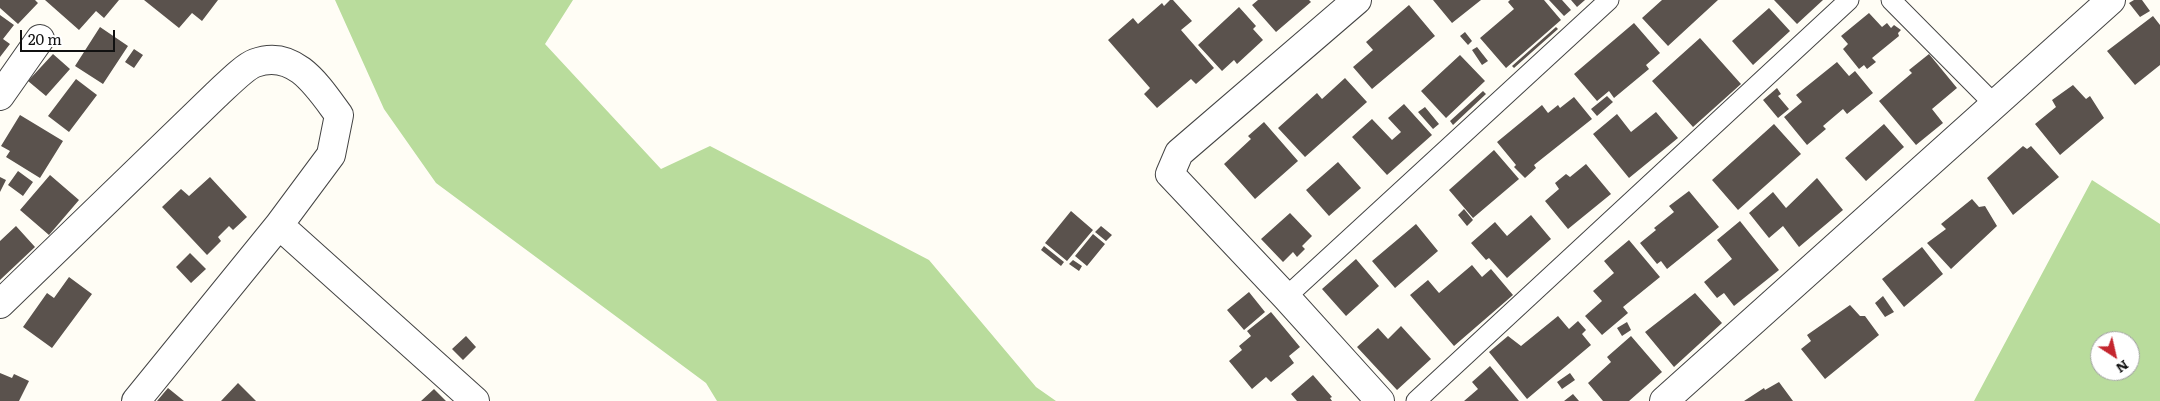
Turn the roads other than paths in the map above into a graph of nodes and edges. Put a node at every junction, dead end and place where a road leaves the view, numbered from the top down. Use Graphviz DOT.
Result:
graph roads {
  1 [pos="1357,0"];
  2 [pos="1609,0"];
  3 [pos="1849,0"];
  4 [pos="1892,0"];
  5 [pos="2111,0"];
  6 [pos="40,39"];
  7 [pos="0,96"];
  8 [pos="1994,104"];
  9 [pos="279,225"];
  10 [pos="1286,296"];
  11 [pos="0,304"];
  12 [pos="136,401"];
  13 [pos="475,401"];
  14 [pos="1380,401"];
  15 [pos="1416,401"];
  16 [pos="1664,401"];
  1 -- 10 [label="street"];
  2 -- 10 [label="lane"];
  3 -- 15 [label="lane"];
  4 -- 8 [label="lane"];
  5 -- 8 [label="street"];
  6 -- 7 [label="street"];
  8 -- 16 [label="street"];
  9 -- 11 [label="street"];
  9 -- 12 [label="street"];
  9 -- 13 [label="street"];
  10 -- 14 [label="street"];
}
